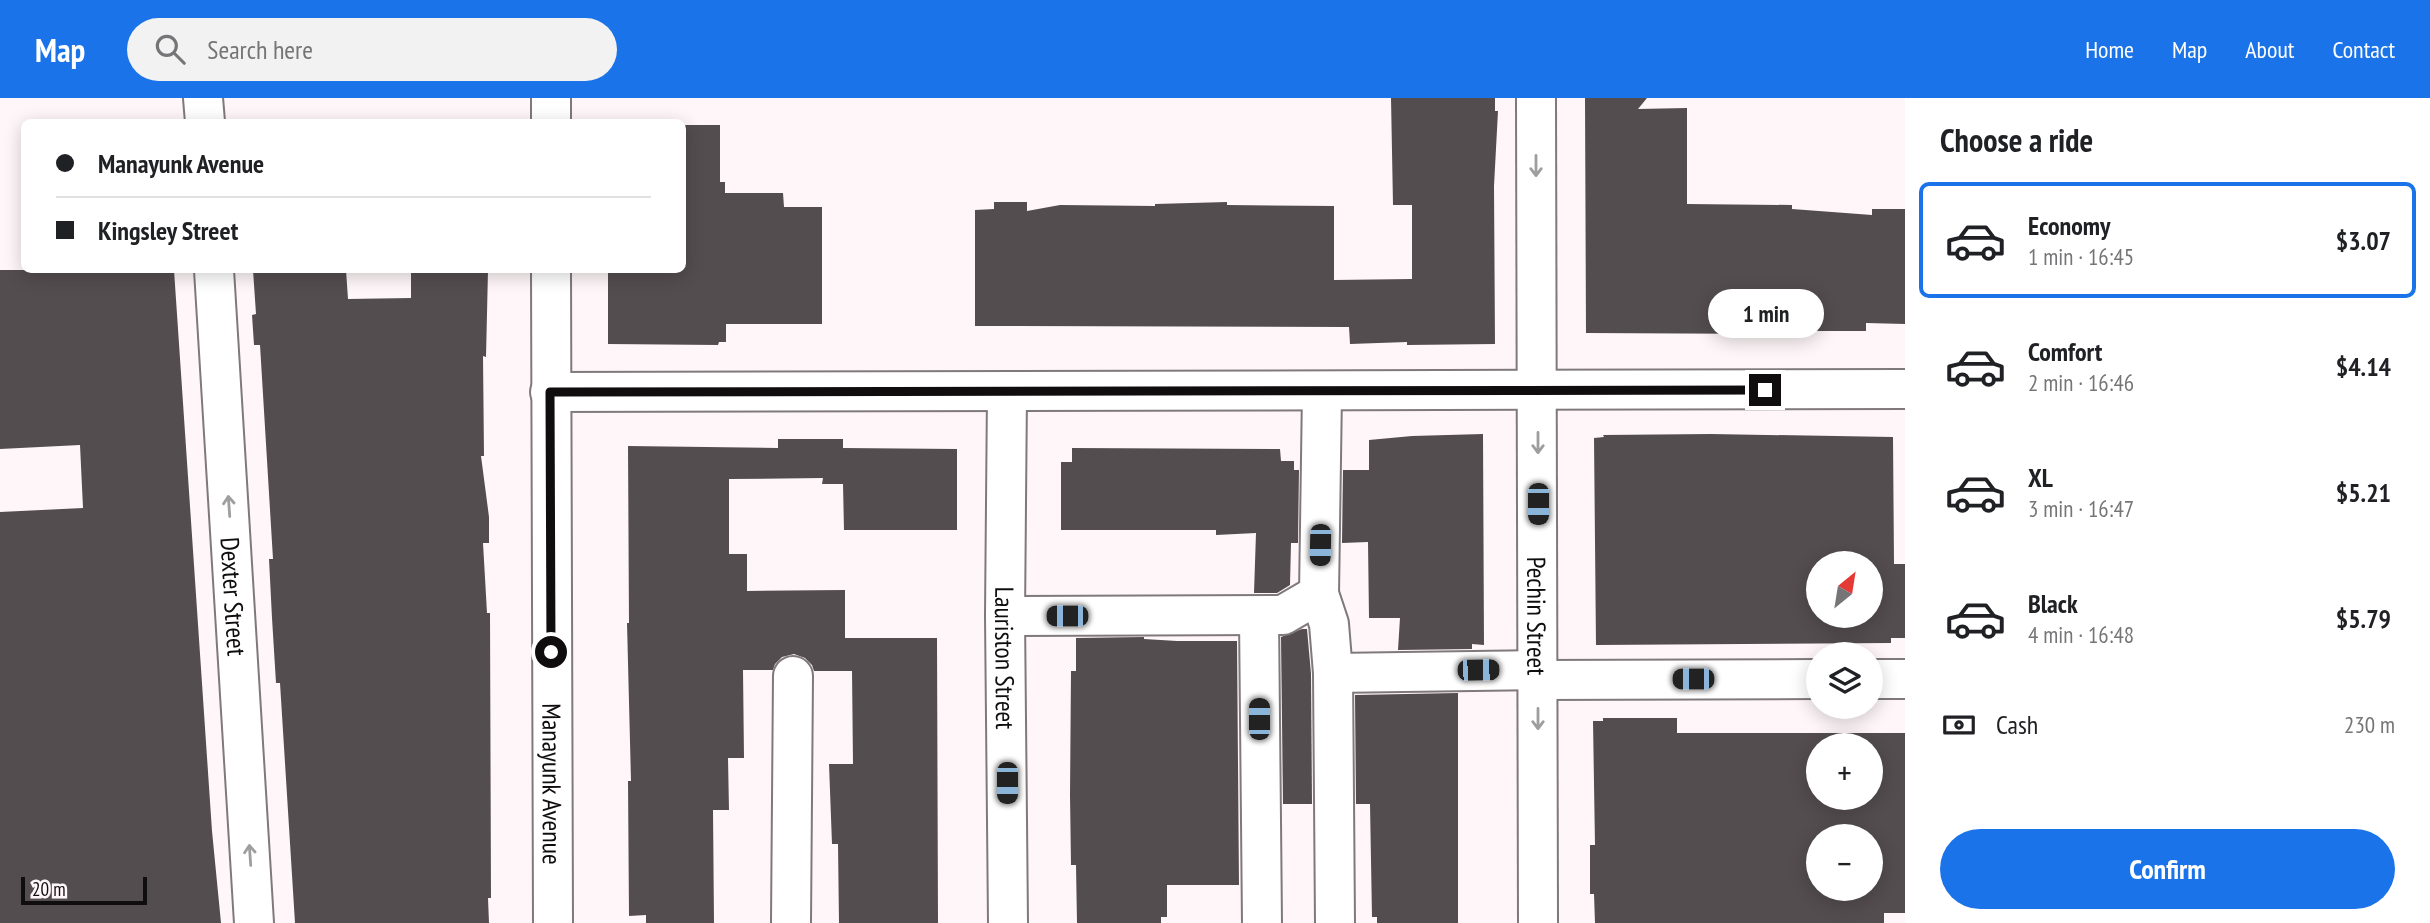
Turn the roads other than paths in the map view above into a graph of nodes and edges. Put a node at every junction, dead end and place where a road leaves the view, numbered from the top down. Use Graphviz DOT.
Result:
graph roads {
  1 [pos="203,98"];
  2 [pos="551,98"];
  3 [pos="1536,98"];
  4 [pos="205,119"];
  5 [pos="551,119"];
  6 [pos="214,273"];
  7 [pos="551,273"];
  8 [pos="1905,389"];
  9 [pos="1538,390"];
  10 [pos="550,392"];
  11 [pos="1007,392"];
  12 [pos="1322,392"];
  13 [pos="1319,594"];
  14 [pos="1259,615"];
  15 [pos="1005,616"];
  16 [pos="1333,673"];
  17 [pos="1538,675"];
  18 [pos="793,676"];
  19 [pos="1806,679"];
  20 [pos="1883,679"];
  21 [pos="1905,679"];
  22 [pos="254,923"];
  23 [pos="553,923"];
  24 [pos="791,923"];
  25 [pos="1008,923"];
  26 [pos="1262,923"];
  27 [pos="1335,923"];
  28 [pos="1538,923"];
  1 -- 4 [label="street"];
  2 -- 5 [label="street"];
  3 -- 9 [label="street, Pechin Street, one-way"];
  22 -- 6 [label="street, Dexter Street, one-way"];
  7 -- 10 [label="street, Manayunk Avenue"];
  8 -- 9 [label="street"];
  9 -- 12 [label="street"];
  9 -- 17 [label="street, Pechin Street, one-way"];
  10 -- 11 [label="street"];
  10 -- 23 [label="street, Manayunk Avenue"];
  11 -- 12 [label="street"];
  11 -- 15 [label="street, Lauriston Street"];
  12 -- 13 [label="street"];
  13 -- 14 [label="street"];
  13 -- 16 [label="street"];
  14 -- 15 [label="street"];
  14 -- 26 [label="street"];
  15 -- 25 [label="street, Lauriston Street"];
  16 -- 17 [label="street"];
  16 -- 27 [label="street"];
  17 -- 19 [label="street"];
  17 -- 28 [label="street, Pechin Street, one-way"];
  18 -- 24 [label="street"];
  20 -- 21 [label="street"];
}
